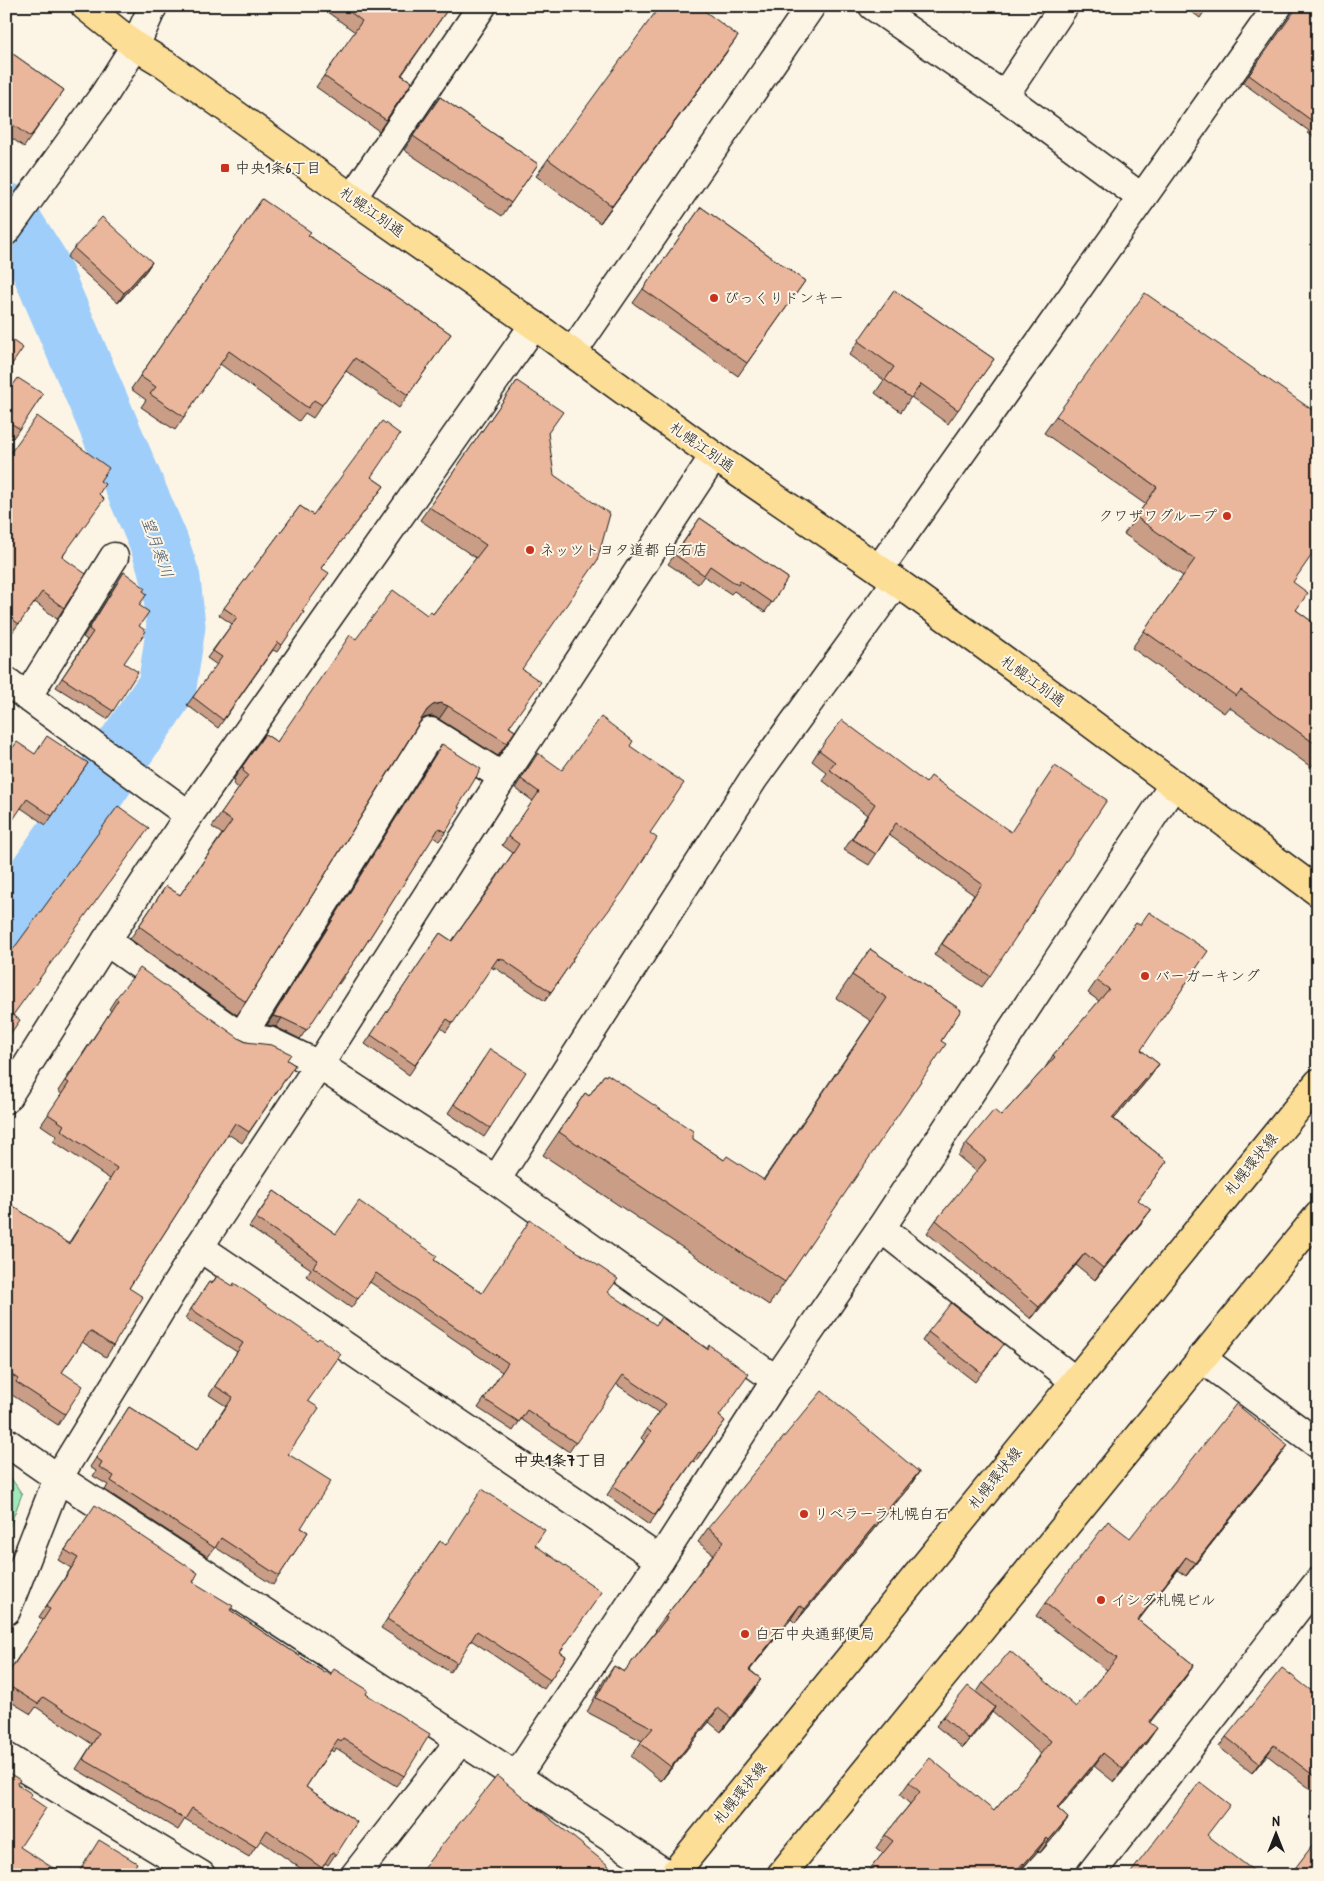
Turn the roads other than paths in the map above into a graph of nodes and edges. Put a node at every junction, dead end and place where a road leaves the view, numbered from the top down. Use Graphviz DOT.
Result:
graph roads {
  1 [pos="85,6"];
  2 [pos="153,6"];
  3 [pos="482,6"];
  4 [pos="810,6"];
  5 [pos="873,6"];
  6 [pos="1064,6"];
  7 [pos="1278,6"];
  8 [pos="135,46"];
  9 [pos="1004,96"];
  10 [pos="352,198"];
  11 [pos="1142,198"];
  12 [pos="6,231"];
  13 [pos="534,326"];
  14 [pos="572,353"];
  15 [pos="714,456"];
  16 [pos="114,557"];
  17 [pos="887,576"];
  18 [pos="14,694"];
  19 [pos="503,777"];
  20 [pos="1174,784"];
  21 [pos="189,815"];
  22 [pos="1318,892"];
  23 [pos="106,941"];
  24 [pos="241,1037"];
  25 [pos="319,1065"];
  26 [pos="1318,1083"];
  27 [pos="6,1100"];
  28 [pos="496,1180"];
  29 [pos="1318,1216"];
  30 [pos="881,1228"];
  31 [pos="199,1248"];
  32 [pos="1201,1358"];
  33 [pos="776,1380"];
  34 [pos="1075,1381"];
  35 [pos="6,1442"];
  36 [pos="1318,1444"];
  37 [pos="58,1478"];
  38 [pos="660,1560"];
  39 [pos="1318,1582"];
  40 [pos="6,1611"];
  41 [pos="460,1741"];
  42 [pos="6,1757"];
  43 [pos="516,1777"];
  44 [pos="201,1875"];
  45 [pos="355,1875"];
  46 [pos="668,1875"];
  47 [pos="674,1875"];
  48 [pos="781,1875"];
  49 [pos="1090,1875"];
  1 -- 8 [label="main road, 札幌江別通"];
  2 -- 8 [label="street"];
  3 -- 10 [label="street"];
  4 -- 14 [label="street"];
  5 -- 9 [label="street"];
  6 -- 9 [label="street"];
  7 -- 11 [label="street"];
  8 -- 10 [label="main road, 札幌江別通"];
  8 -- 12 [label="street"];
  9 -- 11 [label="street"];
  10 -- 13 [label="main road, 札幌江別通"];
  11 -- 17 [label="street"];
  13 -- 14 [label="main road, 札幌江別通"];
  13 -- 21 [label="street"];
  14 -- 15 [label="main road, 札幌江別通"];
  15 -- 17 [label="main road, 札幌江別通"];
  15 -- 19 [label="street"];
  16 -- 18 [label="street"];
  17 -- 20 [label="main road, 札幌江別通"];
  17 -- 28 [label="street"];
  18 -- 21 [label="street"];
  19 -- 24 [label="street"];
  19 -- 25 [label="street"];
  20 -- 22 [label="main road, 札幌江別通"];
  20 -- 30 [label="street"];
  21 -- 23 [label="street"];
  23 -- 24 [label="street"];
  23 -- 27 [label="street"];
  24 -- 25 [label="street"];
  25 -- 28 [label="street"];
  25 -- 31 [label="street"];
  26 -- 34 [label="main road, 札幌環状線"];
  28 -- 33 [label="street"];
  29 -- 32 [label="main road"];
  30 -- 33 [label="street"];
  30 -- 34 [label="street"];
  31 -- 37 [label="street"];
  31 -- 38 [label="street"];
  32 -- 36 [label="street"];
  32 -- 48 [label="main road"];
  33 -- 38 [label="street"];
  34 -- 47 [label="main road, 札幌環状線"];
  35 -- 37 [label="street"];
  37 -- 40 [label="street"];
  37 -- 41 [label="street"];
  38 -- 43 [label="street"];
  39 -- 49 [label="street"];
  41 -- 43 [label="street"];
  41 -- 45 [label="street"];
  42 -- 44 [label="street"];
  43 -- 46 [label="street"];
}
